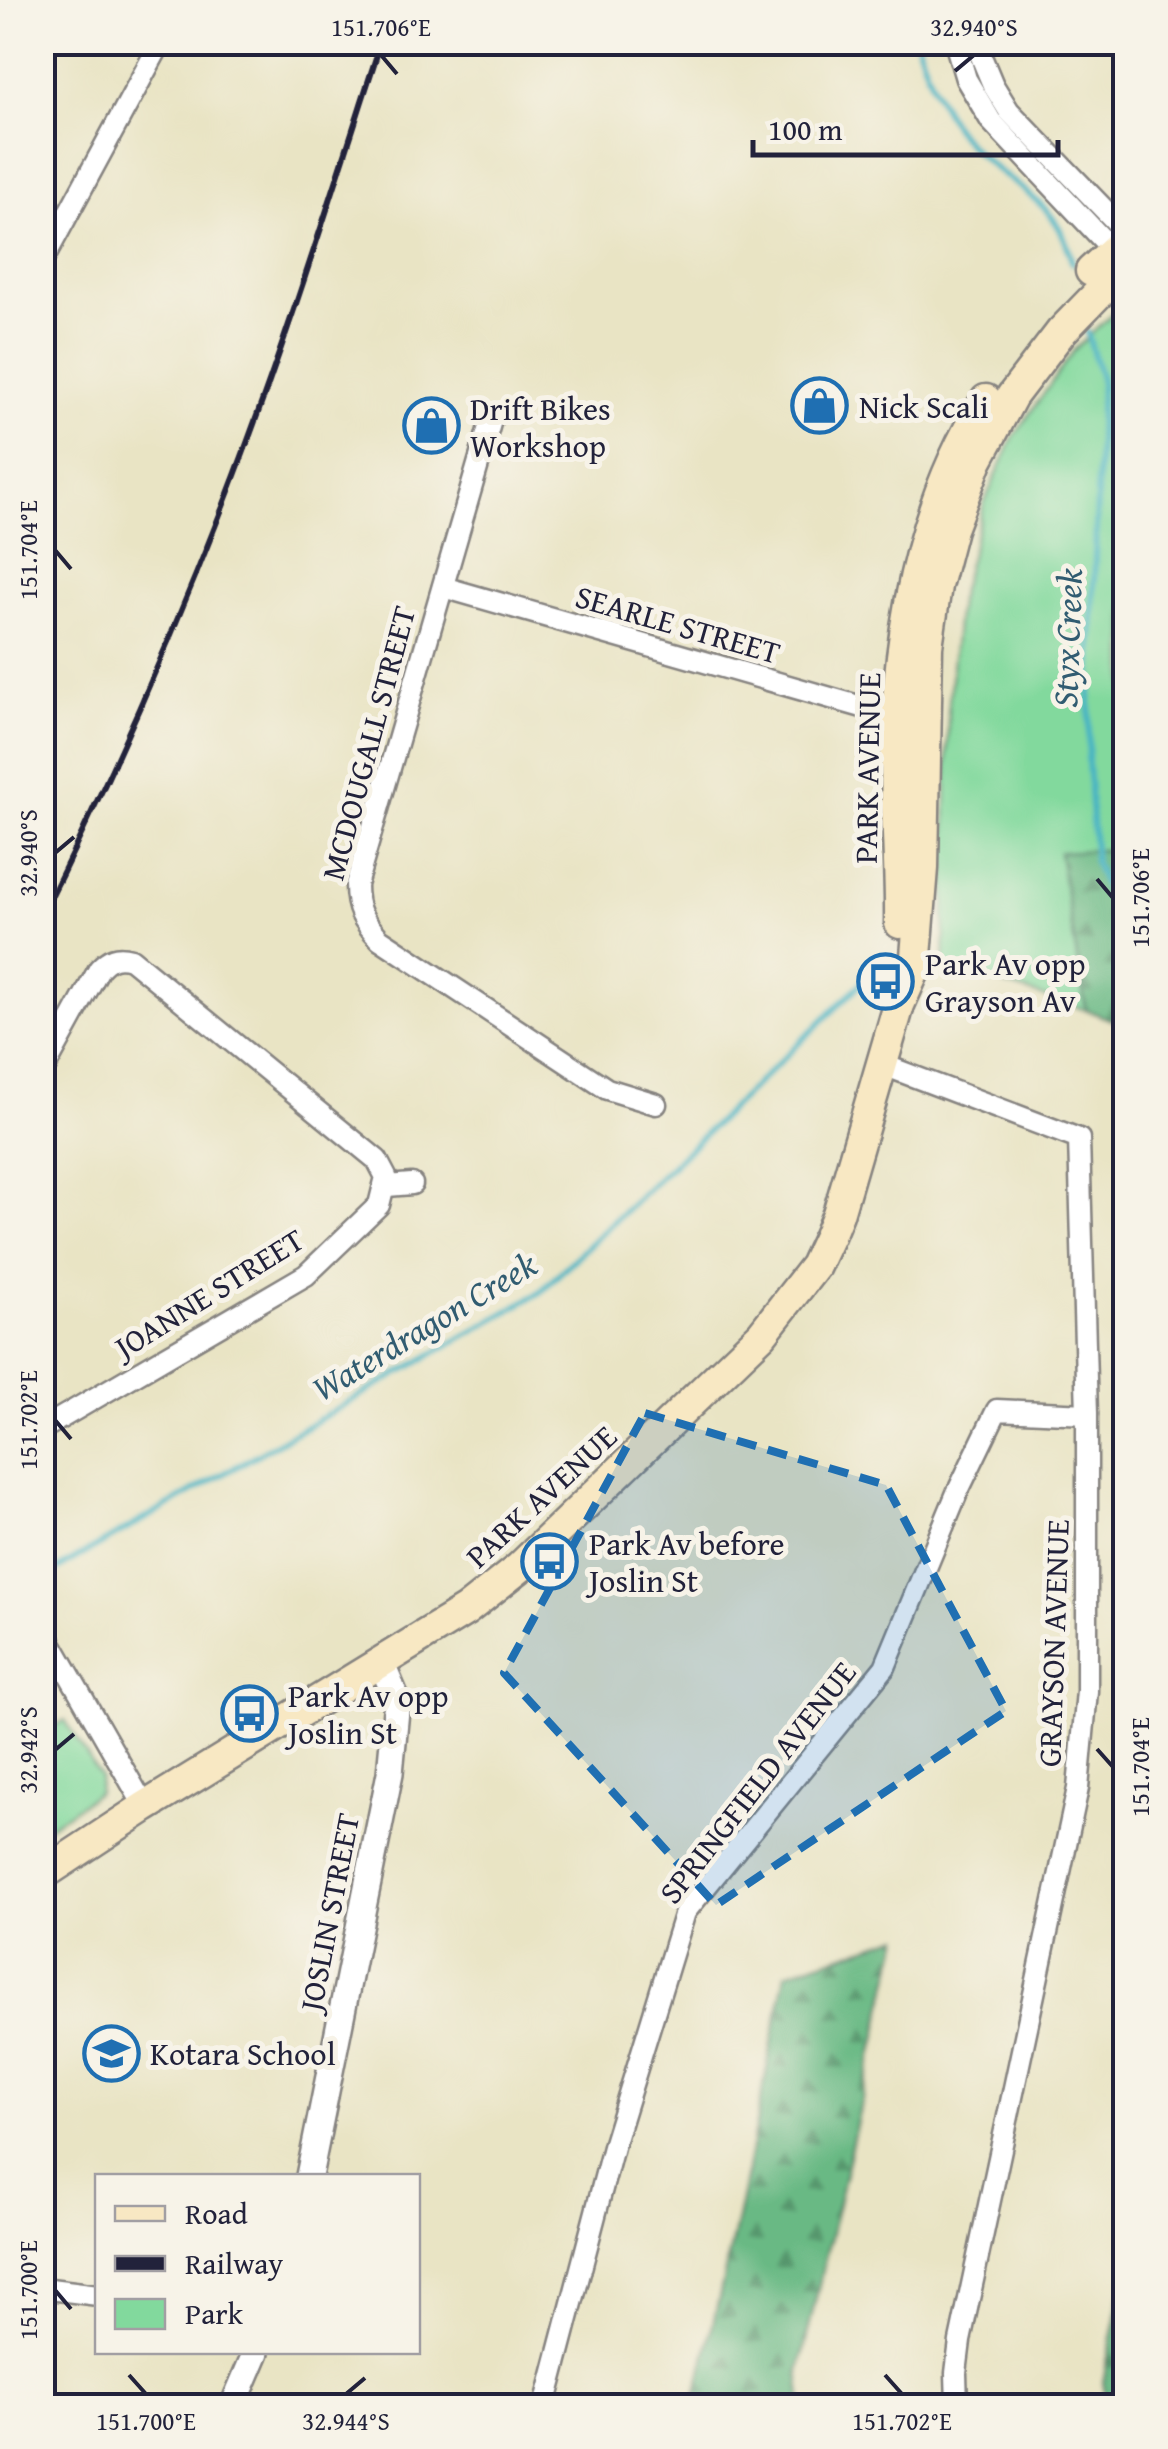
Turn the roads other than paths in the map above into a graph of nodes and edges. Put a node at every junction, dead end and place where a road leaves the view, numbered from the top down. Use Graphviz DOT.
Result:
graph roads {
  1 [pos="162,42"];
  2 [pos="955,42"];
  3 [pos="975,42"];
  4 [pos="1123,250"];
  5 [pos="42,262"];
  6 [pos="1055,323"];
  7 [pos="491,420"];
  8 [pos="443,586"];
  9 [pos="936,586"];
  10 [pos="897,717"];
  11 [pos="923,851"];
  12 [pos="899,1006"];
  13 [pos="882,1064"];
  14 [pos="42,1074"];
  15 [pos="656,1104"];
  16 [pos="412,1184"];
  17 [pos="387,1186"];
  18 [pos="1088,1414"];
  19 [pos="42,1429"];
  20 [pos="42,1627"];
  21 [pos="381,1662"];
  22 [pos="145,1806"];
  23 [pos="42,1875"];
  24 [pos="309,2174"];
  25 [pos="42,2288"];
  26 [pos="95,2294"];
  27 [pos="255,2354"];
  28 [pos="233,2406"];
  29 [pos="545,2406"];
  30 [pos="957,2406"];
  1 -- 5 [label="street"];
  2 -- 4 [label="street"];
  3 -- 4 [label="street"];
  4 -- 6 [label="main road, PARK AVENUE"];
  6 -- 9 [label="main road, PARK AVENUE"];
  6 -- 10 [label="main road, PARK AVENUE"];
  7 -- 8 [label="street, MCDOUGALL STREET"];
  8 -- 10 [label="street, SEARLE STREET"];
  8 -- 15 [label="street, MCDOUGALL STREET"];
  9 -- 10 [label="main road"];
  9 -- 11 [label="main road, PARK AVENUE"];
  10 -- 11 [label="main road"];
  10 -- 12 [label="main road, PARK AVENUE"];
  11 -- 12 [label="main road, PARK AVENUE"];
  12 -- 13 [label="main road, PARK AVENUE"];
  13 -- 18 [label="street, GRAYSON AVENUE"];
  13 -- 21 [label="main road, PARK AVENUE"];
  14 -- 17 [label="street"];
  16 -- 17 [label="street"];
  17 -- 19 [label="street, JOANNE STREET"];
  18 -- 29 [label="street, SPRINGFIELD AVENUE"];
  18 -- 30 [label="street, GRAYSON AVENUE"];
  20 -- 22 [label="street"];
  21 -- 22 [label="main road, PARK AVENUE"];
  21 -- 24 [label="street, JOSLIN STREET"];
  22 -- 23 [label="main road, PARK AVENUE"];
  25 -- 26 [label="street"];
  27 -- 28 [label="street"];
}
